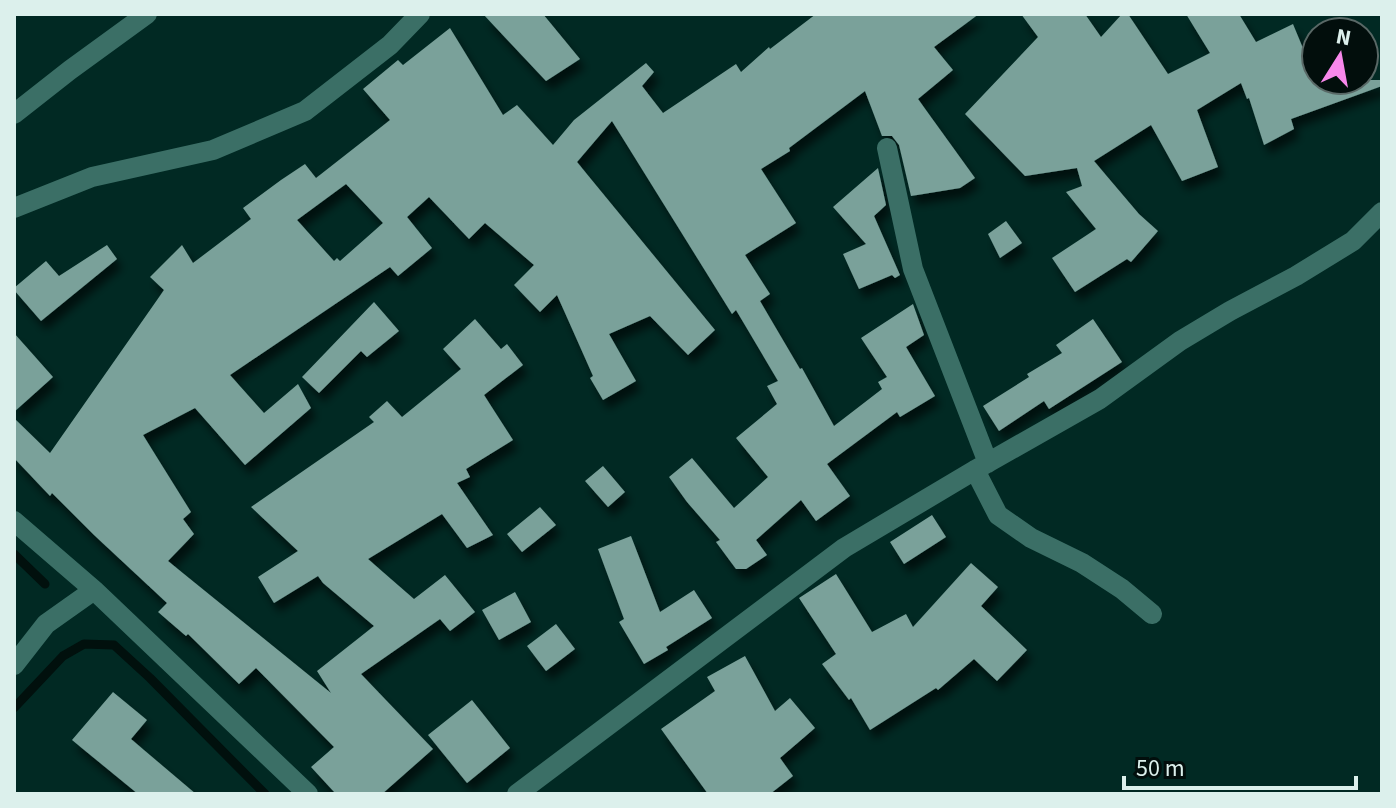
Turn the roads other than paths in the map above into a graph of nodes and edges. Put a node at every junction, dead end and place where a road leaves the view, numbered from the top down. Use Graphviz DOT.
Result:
graph roads {
  1 [pos="147,14"];
  2 [pos="420,14"];
  3 [pos="14,114"];
  4 [pos="887,148"];
  5 [pos="14,208"];
  6 [pos="1382,212"];
  7 [pos="981,466"];
  8 [pos="14,521"];
  9 [pos="94,590"];
  10 [pos="1152,614"];
  11 [pos="14,665"];
  12 [pos="308,794"];
  13 [pos="517,794"];
  1 -- 3 [label="street"];
  2 -- 5 [label="street"];
  4 -- 7 [label="street"];
  6 -- 7 [label="street"];
  7 -- 10 [label="street"];
  7 -- 13 [label="street"];
  8 -- 9 [label="street"];
  9 -- 11 [label="street"];
  9 -- 12 [label="street"];
}
